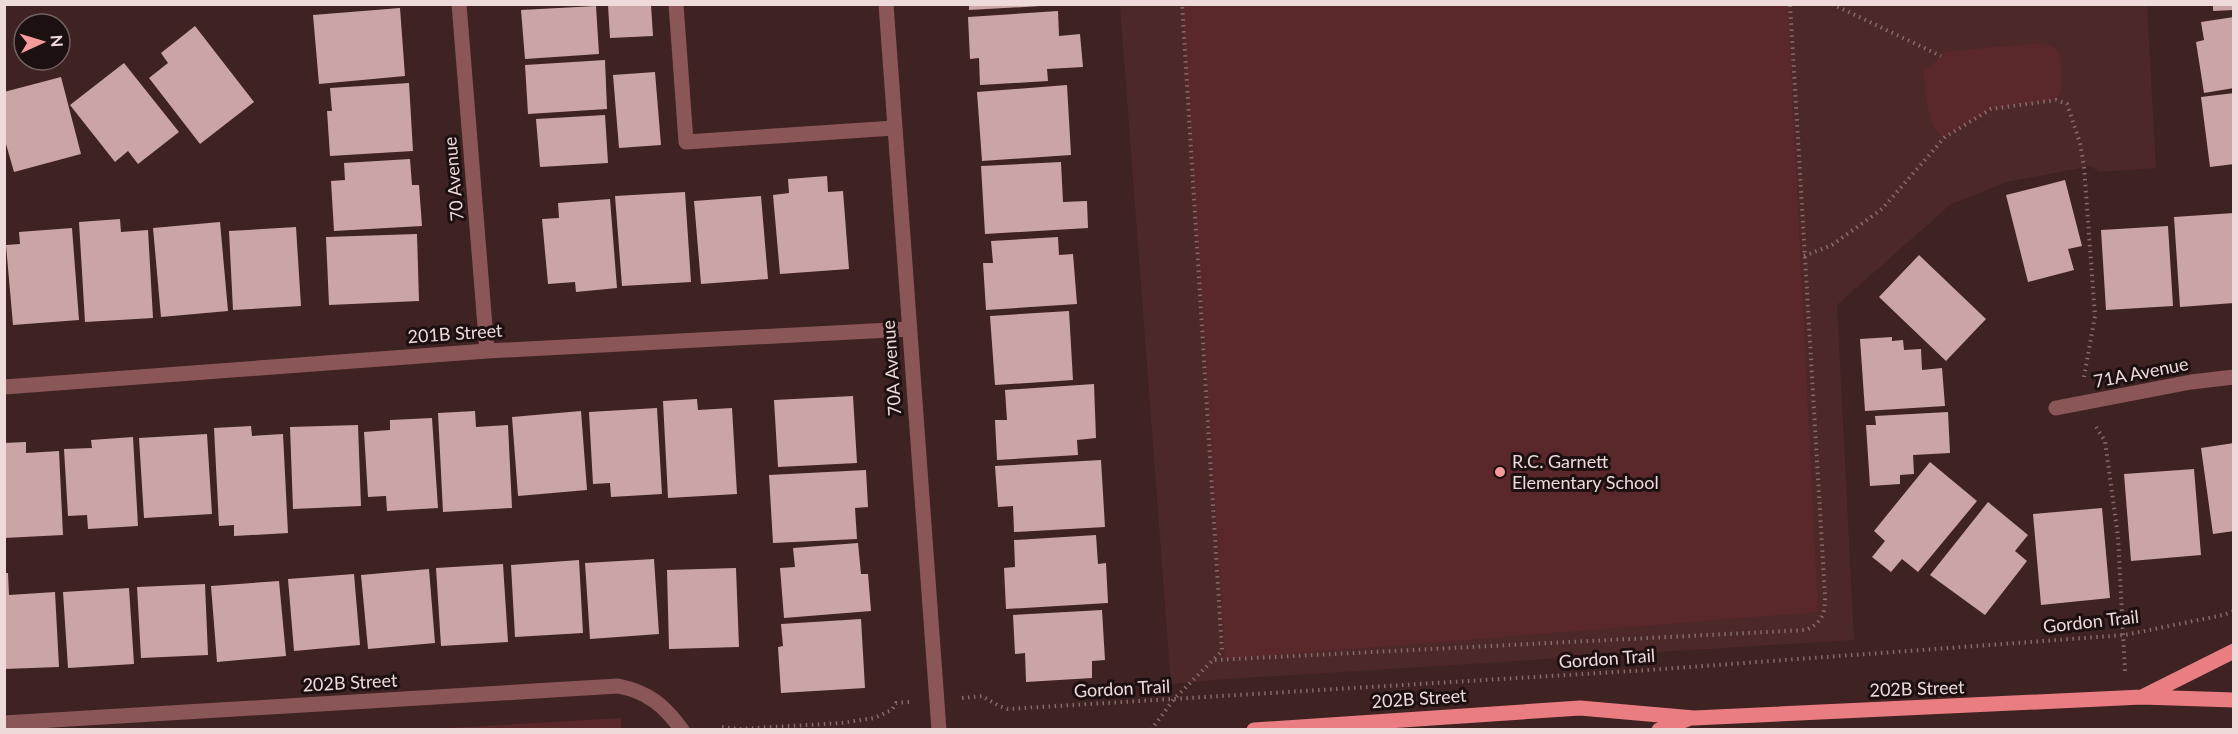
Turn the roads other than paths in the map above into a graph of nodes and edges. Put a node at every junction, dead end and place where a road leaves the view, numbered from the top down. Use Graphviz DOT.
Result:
graph roads {
  1 [pos="459,4"];
  2 [pos="676,4"];
  3 [pos="886,4"];
  4 [pos="894,128"];
  5 [pos="909,329"];
  6 [pos="487,351"];
  7 [pos="2234,377"];
  8 [pos="4,387"];
  9 [pos="2056,408"];
  10 [pos="2234,651"];
  11 [pos="2142,697"];
  12 [pos="2234,700"];
  13 [pos="1694,718"];
  14 [pos="4,723"];
  15 [pos="681,729"];
  16 [pos="939,729"];
  17 [pos="1254,729"];
  18 [pos="1659,729"];
  1 -- 6 [label="street, 70 Avenue"];
  2 -- 4 [label="street"];
  3 -- 4 [label="street, 70A Avenue"];
  4 -- 5 [label="street, 70A Avenue"];
  5 -- 6 [label="street, 201B Street"];
  5 -- 16 [label="street, 70A Avenue"];
  6 -- 8 [label="street, 201B Street"];
  7 -- 9 [label="street, 71A Avenue"];
  10 -- 11 [label="main road, 202B Street"];
  11 -- 12 [label="main road, 202B Street"];
  11 -- 13 [label="main road, 202B Street"];
  13 -- 17 [label="main road, 202B Street"];
  13 -- 18 [label="main road, 202B Street"];
  14 -- 15 [label="street, 202B Street"];
}
